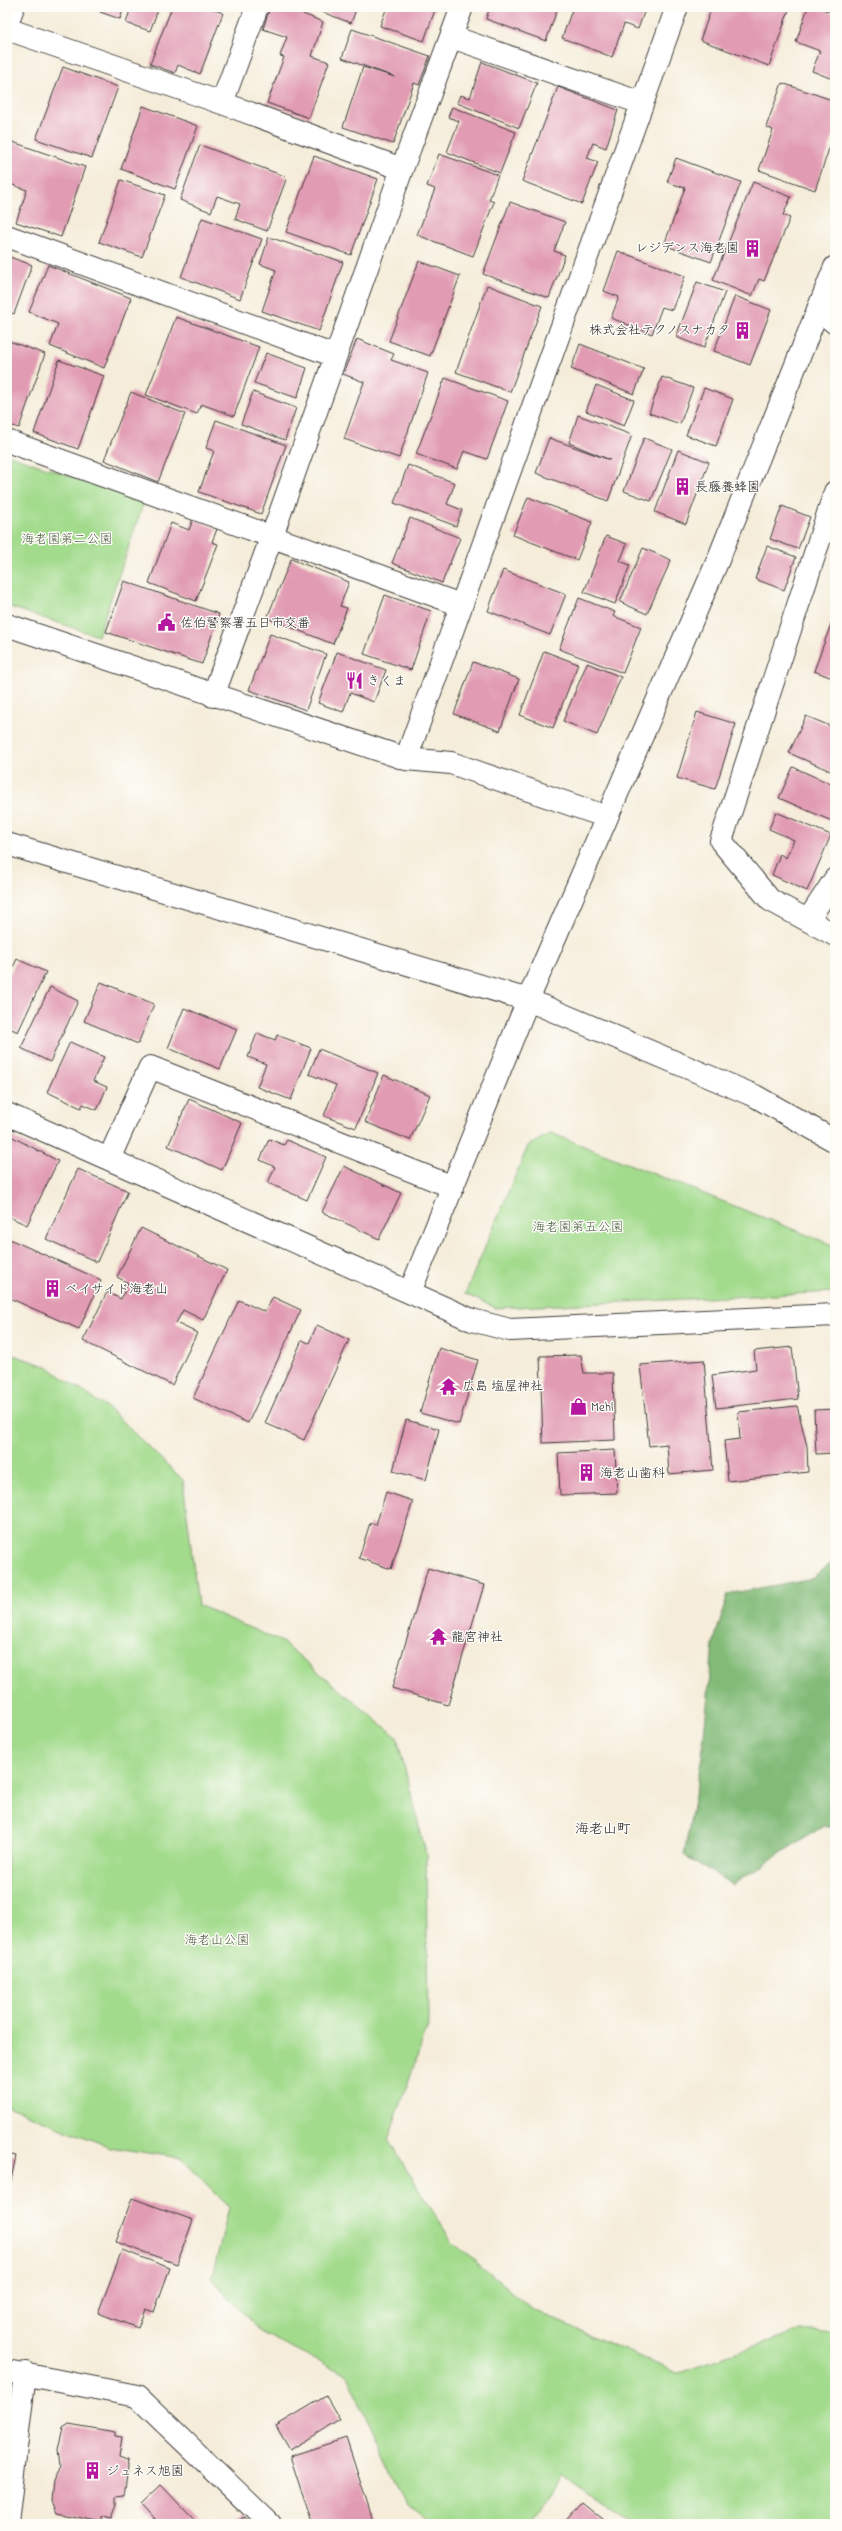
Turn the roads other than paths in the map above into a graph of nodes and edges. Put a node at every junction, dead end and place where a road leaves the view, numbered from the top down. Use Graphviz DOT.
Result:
graph roads {
  1 [pos="13,7"];
  2 [pos="257,7"];
  3 [pos="462,7"];
  4 [pos="677,7"];
  5 [pos="7,24"];
  6 [pos="7,29"];
  7 [pos="452,37"];
  8 [pos="222,103"];
  9 [pos="641,103"];
  10 [pos="402,169"];
  11 [pos="7,236"];
  12 [pos="835,267"];
  13 [pos="818,309"];
  14 [pos="835,323"];
  15 [pos="335,356"];
  16 [pos="7,441"];
  17 [pos="835,492"];
  18 [pos="272,536"];
  19 [pos="461,605"];
  20 [pos="7,625"];
  21 [pos="213,696"];
  22 [pos="406,759"];
  23 [pos="606,817"];
  24 [pos="7,844"];
  25 [pos="835,879"];
  26 [pos="808,920"];
  27 [pos="835,935"];
  28 [pos="528,1000"];
  29 [pos="7,1114"];
  30 [pos="835,1140"];
  31 [pos="109,1159"];
  32 [pos="453,1187"];
  33 [pos="410,1292"];
  34 [pos="835,1315"];
  35 [pos="16,2372"];
  36 [pos="7,2523"];
  37 [pos="14,2524"];
  38 [pos="270,2524"];
  1 -- 5 [label="street"];
  2 -- 8 [label="street"];
  3 -- 7 [label="street"];
  4 -- 9 [label="street"];
  6 -- 8 [label="street"];
  7 -- 9 [label="street"];
  7 -- 10 [label="street"];
  8 -- 10 [label="street"];
  9 -- 19 [label="street"];
  10 -- 15 [label="street"];
  11 -- 15 [label="street"];
  12 -- 13 [label="street"];
  13 -- 14 [label="street"];
  13 -- 23 [label="street"];
  15 -- 18 [label="street"];
  16 -- 18 [label="street"];
  17 -- 26 [label="street"];
  18 -- 19 [label="street"];
  18 -- 21 [label="street"];
  19 -- 22 [label="street"];
  20 -- 21 [label="street"];
  21 -- 22 [label="street"];
  22 -- 23 [label="street"];
  23 -- 28 [label="street"];
  24 -- 28 [label="street"];
  25 -- 26 [label="street"];
  26 -- 27 [label="street"];
  28 -- 30 [label="street"];
  28 -- 32 [label="street"];
  29 -- 31 [label="street"];
  31 -- 32 [label="street"];
  31 -- 33 [label="street"];
  32 -- 33 [label="street"];
  33 -- 34 [label="street"];
  35 -- 36 [label="street"];
  35 -- 38 [label="street"];
  36 -- 37 [label="street"];
}
